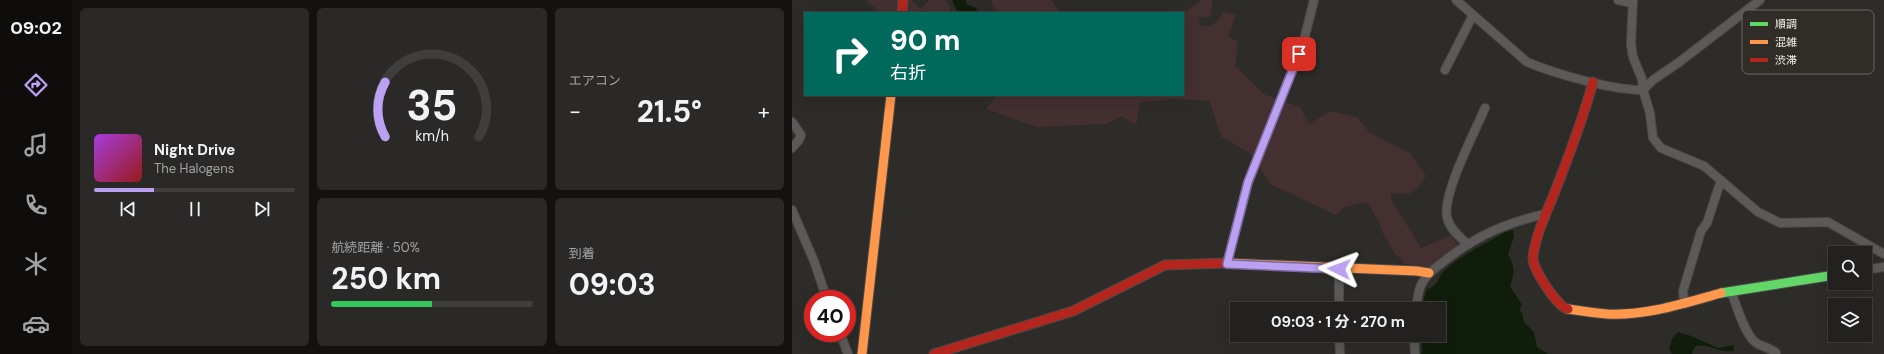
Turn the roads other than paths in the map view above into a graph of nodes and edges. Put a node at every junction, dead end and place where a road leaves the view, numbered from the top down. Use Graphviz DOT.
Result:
graph roads {
  1 [pos="903,0"];
  2 [pos="1314,0"];
  3 [pos="1457,0"];
  4 [pos="1618,0"];
  5 [pos="1760,0"];
  6 [pos="1633,2"];
  7 [pos="1747,10"];
  8 [pos="902,12"];
  9 [pos="1742,14"];
  10 [pos="1473,15"];
  11 [pos="1445,70"];
  12 [pos="1593,82"];
  13 [pos="1643,90"];
  14 [pos="892,96"];
  15 [pos="1485,108"];
  16 [pos="792,122"];
  17 [pos="792,148"];
  18 [pos="1721,180"];
  19 [pos="792,210"];
  20 [pos="1545,214"];
  21 [pos="1467,244"];
  22 [pos="1884,254"];
  23 [pos="1227,264"];
  24 [pos="1884,267"];
  25 [pos="1339,269"];
  26 [pos="1872,269"];
  27 [pos="1429,273"];
  28 [pos="1828,276"];
  29 [pos="824,290"];
  30 [pos="1731,291"];
  31 [pos="1339,302"];
  32 [pos="1418,302"];
  33 [pos="1684,302"];
  34 [pos="843,342"];
  35 [pos="1339,342"];
  36 [pos="1414,342"];
  37 [pos="848,354"];
  38 [pos="862,354"];
  39 [pos="934,354"];
  40 [pos="1340,354"];
  41 [pos="1415,354"];
  42 [pos="1774,354"];
  1 -- 8 [label="street"];
  2 -- 23 [label="street"];
  3 -- 10 [label="street"];
  4 -- 6 [label="street"];
  5 -- 7 [label="street"];
  6 -- 13 [label="street"];
  9 -- 13 [label="street"];
  10 -- 11 [label="street"];
  10 -- 12 [label="street"];
  12 -- 13 [label="street"];
  12 -- 20 [label="street"];
  13 -- 18 [label="street"];
  14 -- 38 [label="street"];
  15 -- 21 [label="street"];
  16 -- 17 [label="street"];
  18 -- 22 [label="street"];
  18 -- 33 [label="street"];
  19 -- 29 [label="street"];
  20 -- 21 [label="street"];
  20 -- 33 [label="street"];
  21 -- 27 [label="street"];
  23 -- 25 [label="street"];
  23 -- 39 [label="street"];
  24 -- 26 [label="street"];
  25 -- 27 [label="street"];
  25 -- 31 [label="street"];
  27 -- 32 [label="street"];
  28 -- 30 [label="street"];
  30 -- 33 [label="street"];
  30 -- 42 [label="street"];
  34 -- 37 [label="street"];
  35 -- 40 [label="street"];
  36 -- 41 [label="street"];
}
